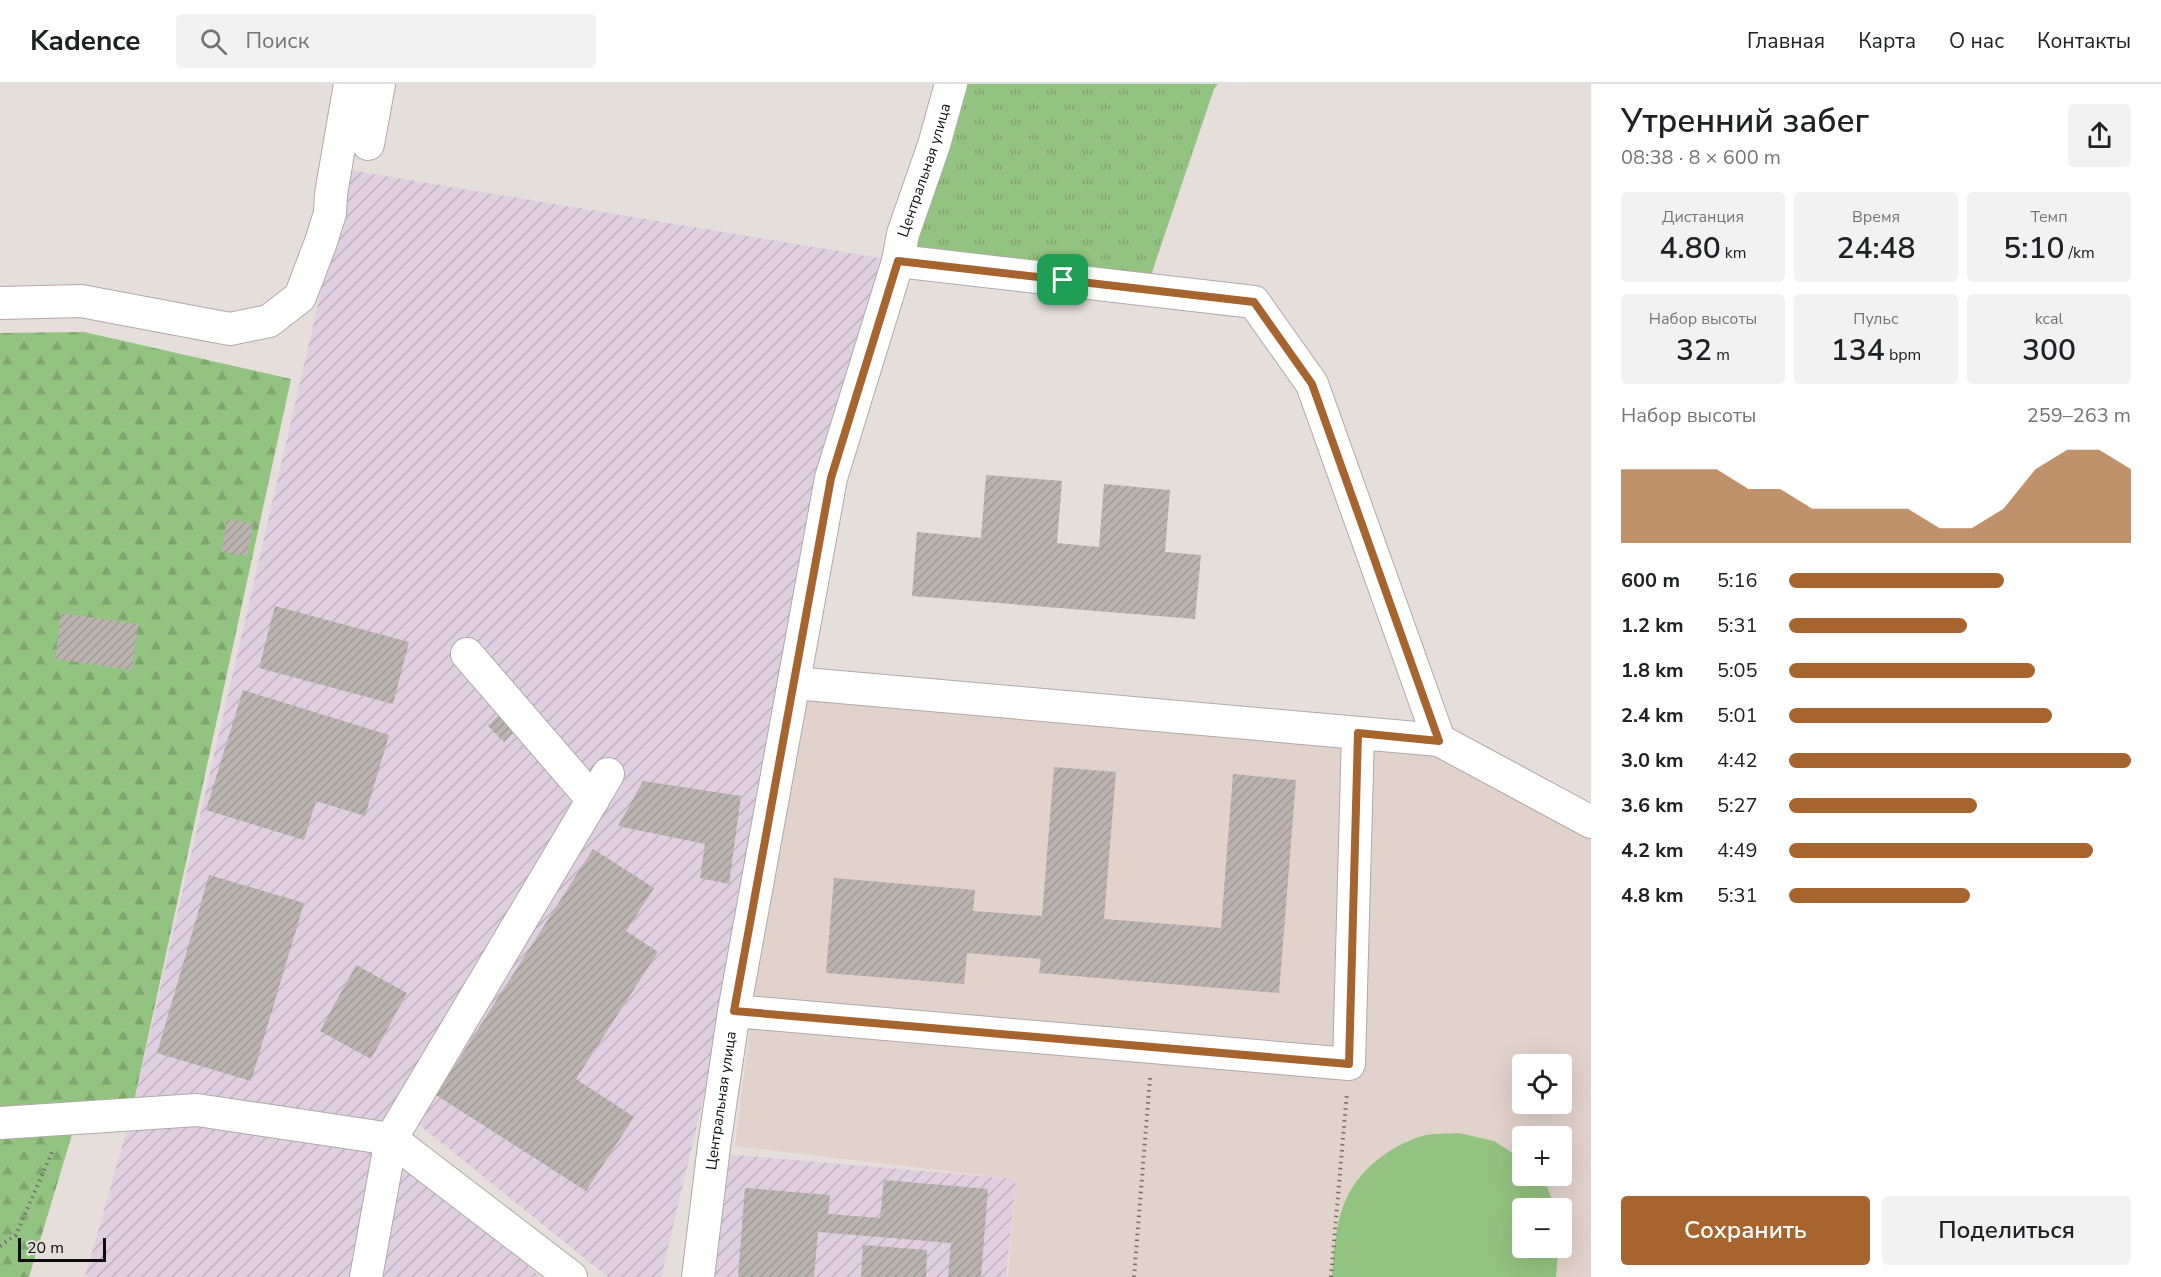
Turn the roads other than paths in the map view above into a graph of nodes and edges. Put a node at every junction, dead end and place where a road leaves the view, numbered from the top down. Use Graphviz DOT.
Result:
graph roads {
  1 [pos="350,84"];
  2 [pos="379,84"];
  3 [pos="951,84"];
  4 [pos="368,144"];
  5 [pos="898,261"];
  6 [pos="0,303"];
  7 [pos="467,654"];
  8 [pos="794,683"];
  9 [pos="1358,733"];
  10 [pos="1439,741"];
  11 [pos="608,774"];
  12 [pos="592,801"];
  13 [pos="1591,822"];
  14 [pos="734,1011"];
  15 [pos="0,1124"];
  16 [pos="391,1139"];
  17 [pos="366,1277"];
  18 [pos="571,1277"];
  19 [pos="698,1277"];
  1 -- 6 [label="street"];
  2 -- 4 [label="street"];
  3 -- 5 [label="street, Центральная улица"];
  5 -- 8 [label="street, Центральная улица"];
  5 -- 10 [label="street"];
  7 -- 12 [label="street"];
  8 -- 9 [label="street"];
  8 -- 14 [label="street, Центральная улица"];
  9 -- 10 [label="street"];
  9 -- 14 [label="street"];
  10 -- 13 [label="street"];
  11 -- 12 [label="street"];
  12 -- 16 [label="street"];
  14 -- 19 [label="street, Центральная улица"];
  15 -- 16 [label="street"];
  16 -- 17 [label="street"];
  16 -- 18 [label="street"];
}
